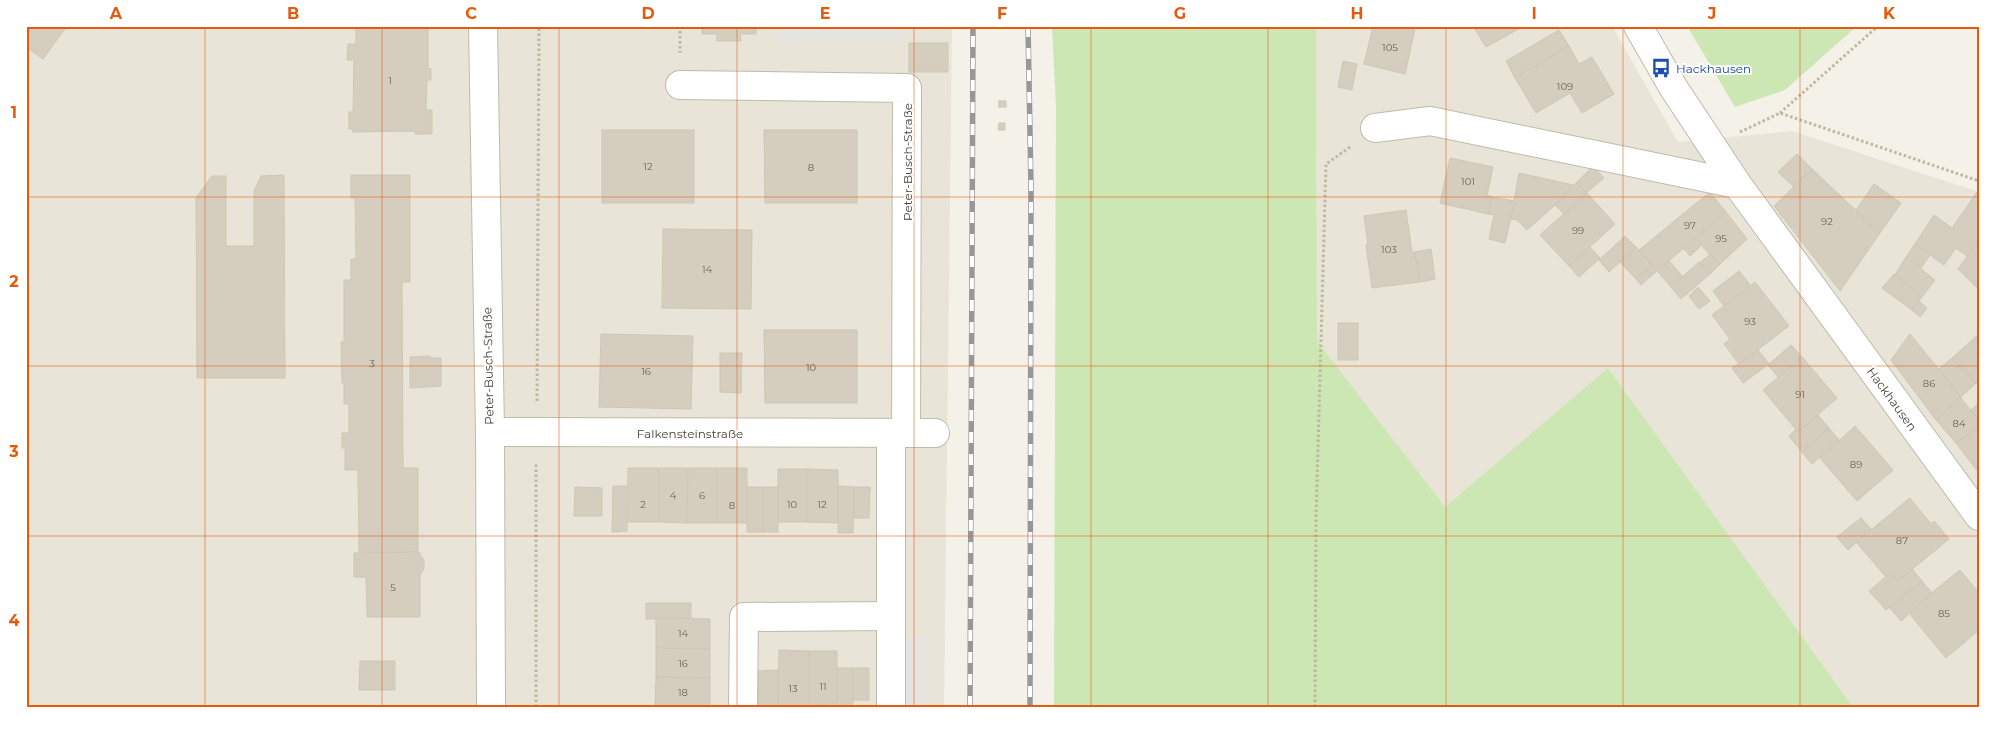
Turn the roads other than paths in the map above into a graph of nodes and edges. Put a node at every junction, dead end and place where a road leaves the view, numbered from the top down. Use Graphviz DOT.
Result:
graph roads {
  1 [pos="483,26"];
  2 [pos="1638,26"];
  3 [pos="680,85"];
  4 [pos="1375,128"];
  5 [pos="1737,184"];
  6 [pos="490,432"];
  7 [pos="898,433"];
  8 [pos="935,433"];
  9 [pos="1979,516"];
  10 [pos="891,616"];
  11 [pos="491,707"];
  12 [pos="743,707"];
  13 [pos="891,707"];
  1 -- 6 [label="street, Peter-Busch-Straße"];
  2 -- 5 [label="street, Hackhausen"];
  3 -- 7 [label="street, Peter-Busch-Straße"];
  4 -- 5 [label="street"];
  5 -- 9 [label="street, Hackhausen"];
  6 -- 7 [label="street, Falkensteinstraße"];
  6 -- 11 [label="street, Peter-Busch-Straße"];
  7 -- 8 [label="street, Falkensteinstraße"];
  7 -- 10 [label="street"];
  10 -- 12 [label="street"];
  10 -- 13 [label="street"];
}
